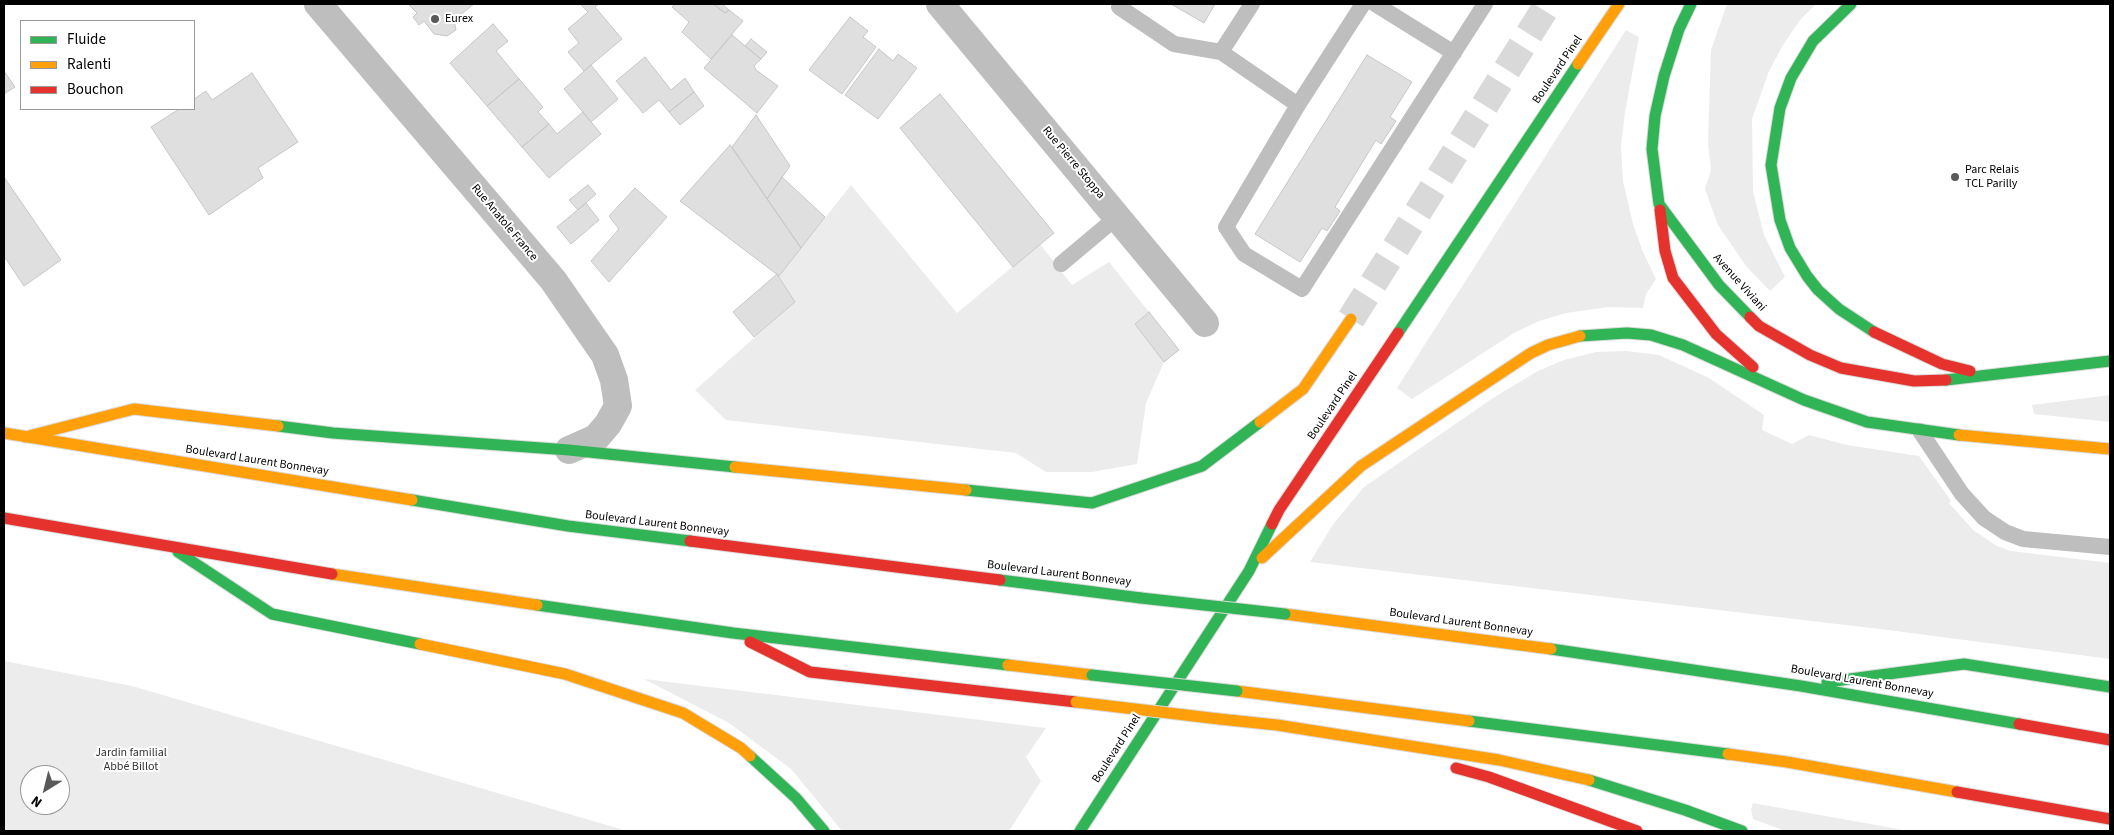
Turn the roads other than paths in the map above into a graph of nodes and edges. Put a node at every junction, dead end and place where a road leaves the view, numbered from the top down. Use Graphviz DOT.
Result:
graph roads {
  1 [pos="318,4"];
  2 [pos="940,4"];
  3 [pos="1120,4"];
  4 [pos="1252,4"];
  5 [pos="1363,4"];
  6 [pos="1375,4"];
  7 [pos="1485,4"];
  8 [pos="1619,4"];
  9 [pos="1691,4"];
  10 [pos="1851,4"];
  11 [pos="1222,52"];
  12 [pos="1454,53"];
  13 [pos="1298,105"];
  14 [pos="1659,204"];
  15 [pos="1117,217"];
  16 [pos="1061,264"];
  17 [pos="1351,319"];
  18 [pos="1205,323"];
  19 [pos="2110,361"];
  20 [pos="1986,375"];
  21 [pos="1773,384"];
  22 [pos="1920,431"];
  23 [pos="4,433"];
  24 [pos="25,437"];
  25 [pos="2110,449"];
  26 [pos="569,450"];
  27 [pos="4,518"];
  28 [pos="170,547"];
  29 [pos="2110,547"];
  30 [pos="1249,571"];
  31 [pos="733,633"];
  32 [pos="1801,686"];
  33 [pos="2110,687"];
  34 [pos="1324,733"];
  35 [pos="2110,740"];
  36 [pos="1425,760"];
  37 [pos="1443,765"];
  38 [pos="2110,820"];
  39 [pos="824,831"];
  40 [pos="1080,831"];
  41 [pos="1637,831"];
  42 [pos="1742,831"];
  1 -- 26 [label="street, Rue Anatole France"];
  2 -- 15 [label="street, Rue Pierre Stoppa"];
  3 -- 11 [label="lane"];
  4 -- 11 [label="lane"];
  5 -- 13 [label="lane"];
  6 -- 12 [label="lane"];
  7 -- 12 [label="lane"];
  8 -- 30 [label="main road, Boulevard Pinel"];
  9 -- 14 [label="main road, Avenue Viviani"];
  10 -- 20 [label="main road"];
  11 -- 13 [label="lane"];
  12 -- 13 [label="lane"];
  14 -- 20 [label="main road, Avenue Viviani"];
  14 -- 21 [label="main road"];
  15 -- 16 [label="lane"];
  15 -- 18 [label="street, Rue Pierre Stoppa"];
  17 -- 26 [label="main road"];
  19 -- 20 [label="main road, Avenue Viviani"];
  21 -- 22 [label="main road"];
  21 -- 30 [label="main road"];
  22 -- 25 [label="main road"];
  22 -- 29 [label="lane"];
  23 -- 24 [label="main road, Boulevard Laurent Bonnevay"];
  24 -- 26 [label="main road"];
  24 -- 32 [label="main road, Boulevard Laurent Bonnevay, bridge"];
  27 -- 28 [label="main road"];
  28 -- 31 [label="main road"];
  28 -- 39 [label="main road"];
  30 -- 40 [label="main road, Boulevard Pinel"];
  31 -- 34 [label="main road, bridge"];
  31 -- 38 [label="main road, bridge"];
  32 -- 33 [label="main road"];
  32 -- 35 [label="main road, Boulevard Laurent Bonnevay"];
  34 -- 36 [label="main road"];
  34 -- 42 [label="main road"];
  37 -- 41 [label="main road"];
}
